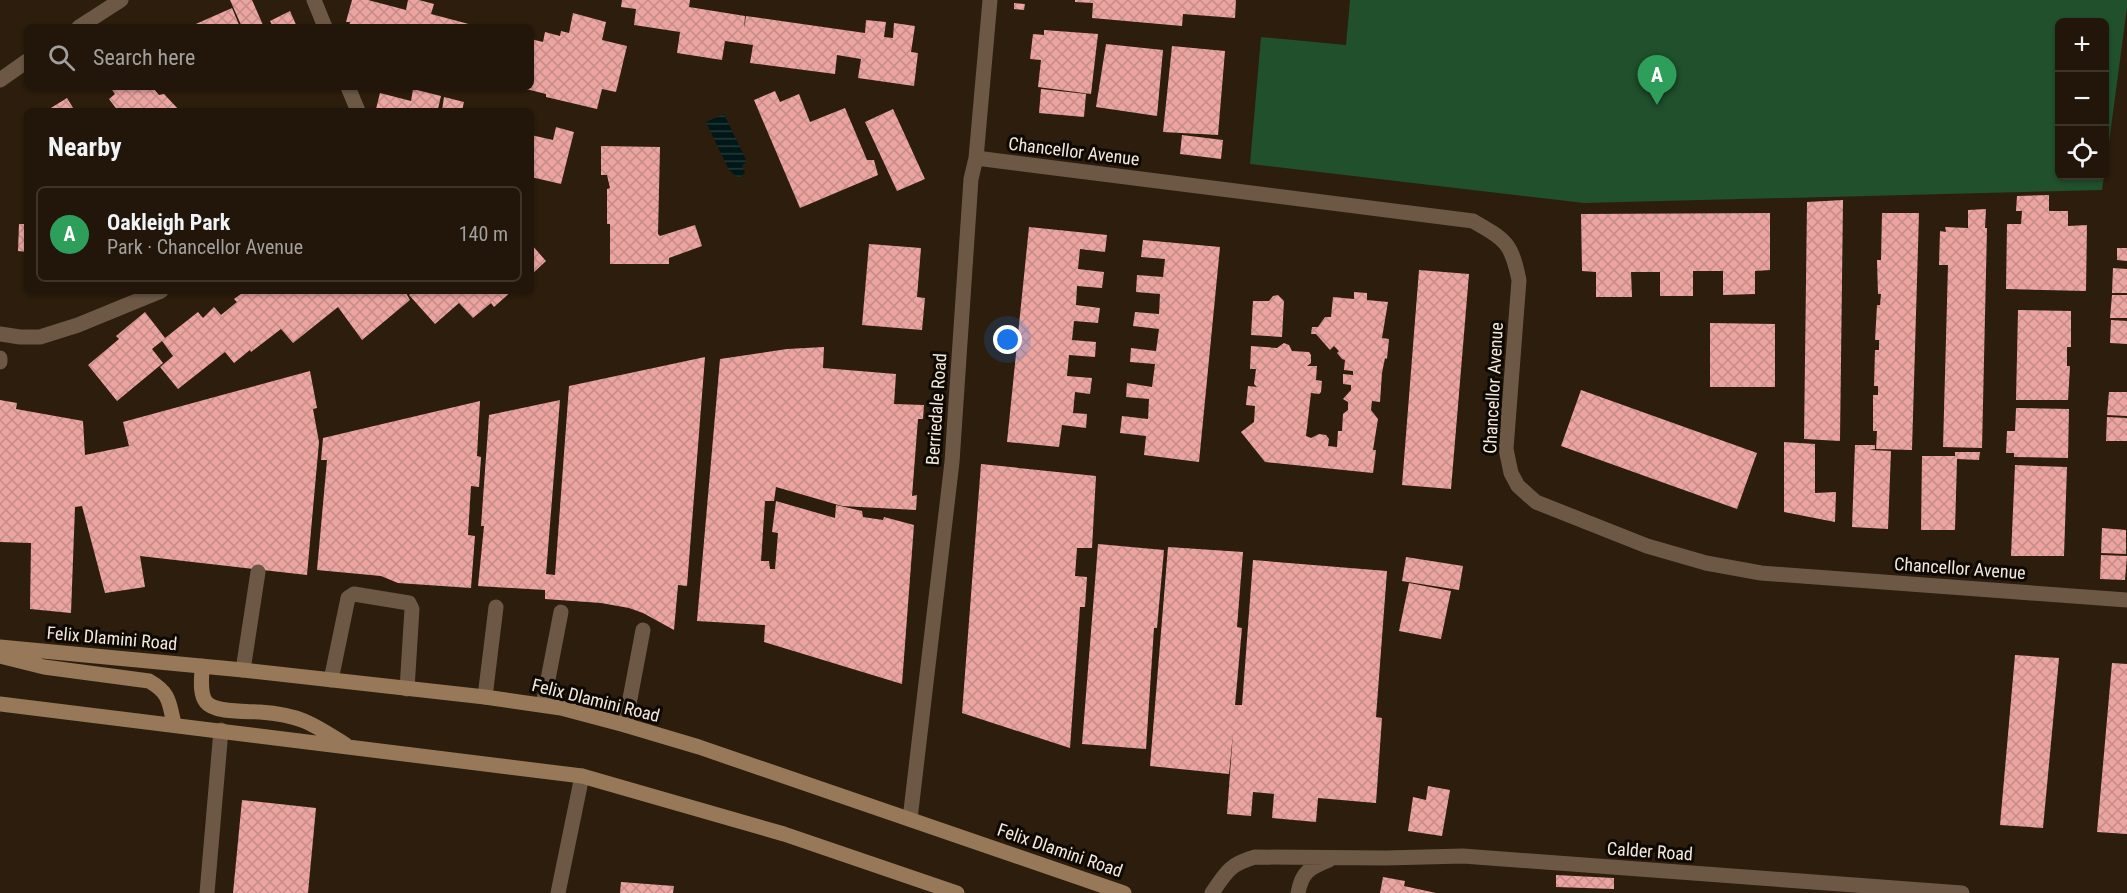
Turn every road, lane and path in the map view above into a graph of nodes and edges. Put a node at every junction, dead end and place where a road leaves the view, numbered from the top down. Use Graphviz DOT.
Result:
graph roads {
  1 [pos="121,0"];
  2 [pos="314,0"];
  3 [pos="990,0"];
  4 [pos="83,24"];
  5 [pos="324,24"];
  6 [pos="24,63"];
  7 [pos="0,80"];
  8 [pos="349,90"];
  9 [pos="357,108"];
  10 [pos="976,158"];
  11 [pos="154,294"];
  12 [pos="0,334"];
  13 [pos="258,572"];
  14 [pos="2127,600"];
  15 [pos="496,607"];
  16 [pos="561,612"];
  17 [pos="643,630"];
  18 [pos="0,646"];
  19 [pos="0,656"];
  20 [pos="201,666"];
  21 [pos="243,670"];
  22 [pos="331,680"];
  23 [pos="407,688"];
  24 [pos="485,697"];
  25 [pos="0,704"];
  26 [pos="543,705"];
  27 [pos="174,724"];
  28 [pos="624,724"];
  29 [pos="221,730"];
  30 [pos="351,749"];
  31 [pos="582,776"];
  32 [pos="910,819"];
  33 [pos="1335,857"];
  34 [pos="207,893"];
  35 [pos="558,893"];
  36 [pos="957,893"];
  37 [pos="1124,893"];
  38 [pos="1212,893"];
  39 [pos="1298,893"];
  40 [pos="1962,893"];
  1 -- 4 [label="street"];
  2 -- 5 [label="street"];
  3 -- 10 [label="street, Berriedale Road"];
  6 -- 7 [label="street"];
  8 -- 9 [label="street"];
  10 -- 14 [label="street, Chancellor Avenue"];
  10 -- 32 [label="street, Berriedale Road"];
  11 -- 12 [label="street"];
  13 -- 21 [label="street"];
  15 -- 24 [label="street"];
  16 -- 26 [label="street"];
  17 -- 28 [label="street"];
  18 -- 20 [label="main road, Felix Dlamini Road"];
  19 -- 27 [label="main road"];
  20 -- 21 [label="main road, Felix Dlamini Road"];
  20 -- 30 [label="main road"];
  21 -- 22 [label="main road, Felix Dlamini Road"];
  22 -- 23 [label="main road, Felix Dlamini Road"];
  22 -- 23 [label="street"];
  23 -- 24 [label="main road, Felix Dlamini Road"];
  24 -- 26 [label="main road, Felix Dlamini Road"];
  25 -- 27 [label="main road"];
  26 -- 28 [label="main road, Felix Dlamini Road"];
  27 -- 29 [label="main road"];
  28 -- 32 [label="main road, Felix Dlamini Road"];
  29 -- 30 [label="main road"];
  29 -- 34 [label="street"];
  30 -- 31 [label="main road"];
  31 -- 35 [label="street"];
  31 -- 36 [label="main road"];
  32 -- 37 [label="main road, Felix Dlamini Road"];
  33 -- 38 [label="street, Calder Road"];
  33 -- 39 [label="street, Calder Road"];
  33 -- 40 [label="street, Calder Road"];
}
